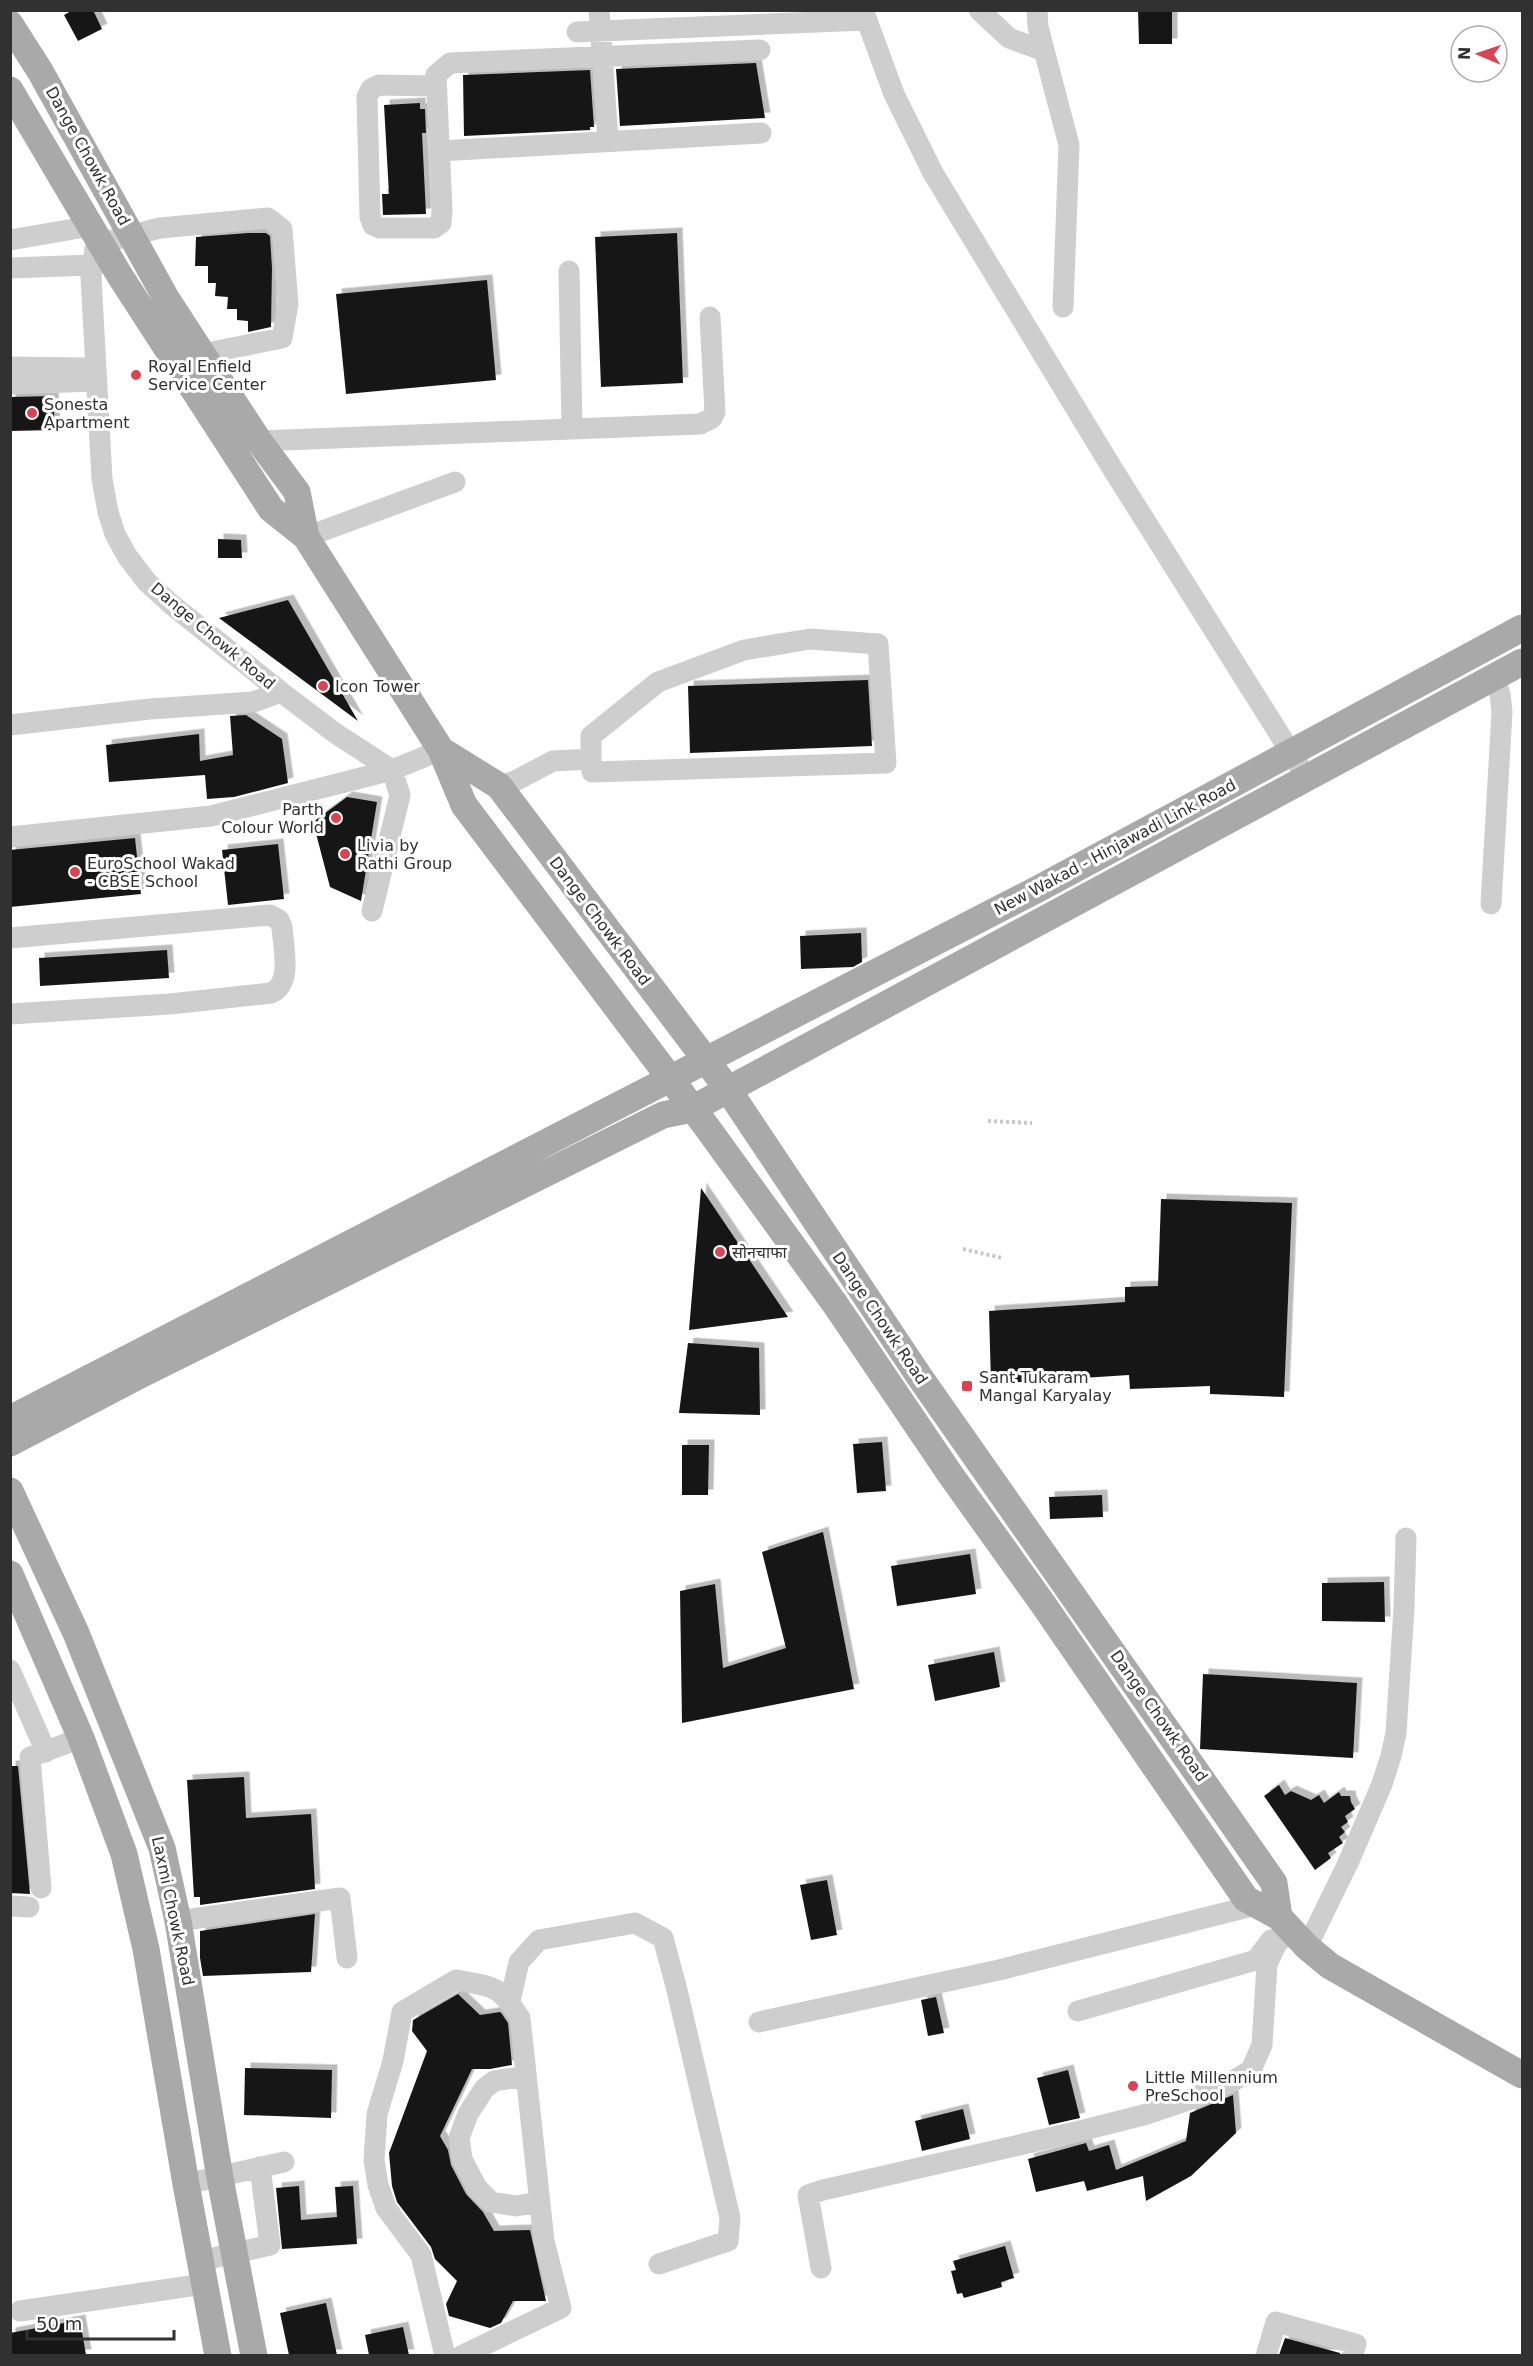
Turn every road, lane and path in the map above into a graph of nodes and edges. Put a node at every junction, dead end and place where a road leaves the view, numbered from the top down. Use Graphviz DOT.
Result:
graph roads {
  1 [pos="979,10"];
  2 [pos="1037,10"];
  3 [pos="865,16"];
  4 [pos="600,21"];
  5 [pos="10,24"];
  6 [pos="577,32"];
  7 [pos="760,50"];
  8 [pos="1044,51"];
  9 [pos="603,55"];
  10 [pos="435,86"];
  11 [pos="10,90"];
  12 [pos="761,133"];
  13 [pos="608,141"];
  14 [pos="439,151"];
  15 [pos="132,235"];
  16 [pos="10,240"];
  17 [pos="95,245"];
  18 [pos="10,268"];
  19 [pos="569,271"];
  20 [pos="1063,307"];
  21 [pos="710,317"];
  22 [pos="202,354"];
  23 [pos="10,368"];
  24 [pos="97,375"];
  25 [pos="10,384"];
  26 [pos="572,429"];
  27 [pos="259,441"];
  28 [pos="455,482"];
  29 [pos="306,537"];
  30 [pos="1522,628"];
  31 [pos="1522,662"];
  32 [pos="1494,677"];
  33 [pos="281,692"];
  34 [pos="10,725"];
  35 [pos="441,750"];
  36 [pos="1292,752"];
  37 [pos="591,759"];
  38 [pos="392,770"];
  39 [pos="1306,778"];
  40 [pos="499,786"];
  41 [pos="10,837"];
  42 [pos="1038,890"];
  43 [pos="1491,904"];
  44 [pos="372,911"];
  45 [pos="1052,915"];
  46 [pos="10,938"];
  47 [pos="10,1014"];
  48 [pos="705,1060"];
  49 [pos="670,1078"];
  50 [pos="727,1088"];
  51 [pos="692,1109"];
  52 [pos="988,1121"];
  53 [pos="1032,1123"];
  54 [pos="963,1249"];
  55 [pos="1002,1258"];
  56 [pos="10,1419"];
  57 [pos="10,1443"];
  58 [pos="10,1491"];
  59 [pos="1406,1538"];
  60 [pos="10,1574"];
  61 [pos="1066,1584"];
  62 [pos="1043,1604"];
  63 [pos="17,1606"];
  64 [pos="10,1670"];
  65 [pos="81,1738"];
  66 [pos="46,1752"];
  67 [pos="41,1888"];
  68 [pos="178,1920"];
  69 [pos="1283,1924"];
  70 [pos="347,1958"];
  71 [pos="510,2001"];
  72 [pos="1078,2011"];
  73 [pos="759,2022"];
  74 [pos="1520,2069"];
  75 [pos="526,2076"];
  76 [pos="284,2163"];
  77 [pos="260,2167"];
  78 [pos="220,2178"];
  79 [pos="186,2184"];
  80 [pos="539,2202"];
  81 [pos="235,2254"];
  82 [pos="659,2264"];
  83 [pos="821,2268"];
  84 [pos="202,2272"];
  85 [pos="20,2311"];
  86 [pos="218,2355"];
  87 [pos="254,2355"];
  88 [pos="445,2355"];
  89 [pos="461,2355"];
  90 [pos="1266,2355"];
  91 [pos="1352,2355"];
  1 -- 8 [label="street"];
  2 -- 8 [label="street"];
  3 -- 4 [label="street"];
  3 -- 36 [label="street"];
  4 -- 6 [label="street"];
  4 -- 9 [label="street"];
  5 -- 15 [label="main road, Dange Chowk Road"];
  7 -- 9 [label="street"];
  8 -- 20 [label="street"];
  9 -- 10 [label="street"];
  9 -- 13 [label="street"];
  10 -- 14 [label="street"];
  10 -- 14 [label="street"];
  11 -- 17 [label="main road, Dange Chowk Road"];
  12 -- 13 [label="street"];
  13 -- 14 [label="street"];
  15 -- 17 [label="street"];
  15 -- 22 [label="main road, Dange Chowk Road"];
  15 -- 22 [label="street"];
  16 -- 17 [label="street"];
  17 -- 18 [label="street"];
  17 -- 24 [label="street, Dange Chowk Road"];
  17 -- 29 [label="main road, Dange Chowk Road"];
  19 -- 26 [label="street"];
  21 -- 26 [label="street"];
  22 -- 27 [label="main road, Dange Chowk Road"];
  23 -- 24 [label="street"];
  24 -- 25 [label="street"];
  24 -- 33 [label="street, Dange Chowk Road"];
  26 -- 27 [label="street"];
  27 -- 29 [label="main road, Dange Chowk Road"];
  28 -- 29 [label="street"];
  29 -- 35 [label="main road, Dange Chowk Road"];
  30 -- 36 [label="main road, New Wakad - Hinjawadi Link Road"];
  31 -- 32 [label="main road, New Wakad - Hinjawadi Link Road"];
  32 -- 39 [label="main road, New Wakad - Hinjawadi Link Road"];
  32 -- 43 [label="street"];
  33 -- 34 [label="street"];
  33 -- 38 [label="street, Dange Chowk Road"];
  35 -- 38 [label="street"];
  35 -- 40 [label="main road, Dange Chowk Road"];
  35 -- 49 [label="main road, Dange Chowk Road"];
  36 -- 39 [label="street"];
  36 -- 42 [label="main road, New Wakad - Hinjawadi Link Road"];
  37 -- 37 [label="street"];
  37 -- 40 [label="street"];
  38 -- 41 [label="street"];
  38 -- 44 [label="street"];
  39 -- 45 [label="main road, New Wakad - Hinjawadi Link Road"];
  40 -- 48 [label="main road, Dange Chowk Road"];
  42 -- 45 [label="main road"];
  42 -- 48 [label="main road, New Wakad - Hinjawadi Link Road"];
  45 -- 50 [label="main road, New Wakad - Hinjawadi Link Road"];
  46 -- 47 [label="street"];
  48 -- 49 [label="main road, New Wakad - Hinjawadi Link Road"];
  48 -- 50 [label="main road, Dange Chowk Road"];
  49 -- 51 [label="main road, Dange Chowk Road"];
  49 -- 56 [label="main road, New Wakad - Hinjawadi Link Road"];
  50 -- 51 [label="main road, New Wakad - Hinjawadi Link Road"];
  50 -- 61 [label="main road, Dange Chowk Road"];
  51 -- 57 [label="main road, New Wakad - Hinjawadi Link Road"];
  51 -- 62 [label="main road, Dange Chowk Road"];
  52 -- 53 [label="path"];
  54 -- 55 [label="path"];
  58 -- 68 [label="main road, Laxmi Chowk Road"];
  59 -- 69 [label="street"];
  60 -- 63 [label="main road, Laxmi Chowk Road"];
  61 -- 62 [label="main road"];
  61 -- 69 [label="main road, Dange Chowk Road"];
  62 -- 69 [label="main road, Dange Chowk Road"];
  63 -- 65 [label="main road, Laxmi Chowk Road"];
  64 -- 66 [label="street"];
  65 -- 66 [label="street"];
  65 -- 79 [label="main road, Laxmi Chowk Road"];
  66 -- 67 [label="street"];
  68 -- 70 [label="street"];
  68 -- 78 [label="main road, Laxmi Chowk Road"];
  69 -- 72 [label="street"];
  69 -- 73 [label="street"];
  69 -- 74 [label="main road, Dange Chowk Road"];
  69 -- 83 [label="street"];
  71 -- 75 [label="street"];
  71 -- 82 [label="street"];
  71 -- 88 [label="street"];
  75 -- 80 [label="street"];
  75 -- 80 [label="street"];
  76 -- 77 [label="street"];
  77 -- 78 [label="street"];
  77 -- 81 [label="street"];
  78 -- 79 [label="street"];
  78 -- 81 [label="main road, Laxmi Chowk Road"];
  79 -- 84 [label="main road, Laxmi Chowk Road"];
  80 -- 89 [label="street"];
  81 -- 84 [label="street"];
  81 -- 87 [label="main road, Laxmi Chowk Road"];
  84 -- 85 [label="street"];
  84 -- 86 [label="main road, Laxmi Chowk Road"];
  90 -- 91 [label="street"];
}
